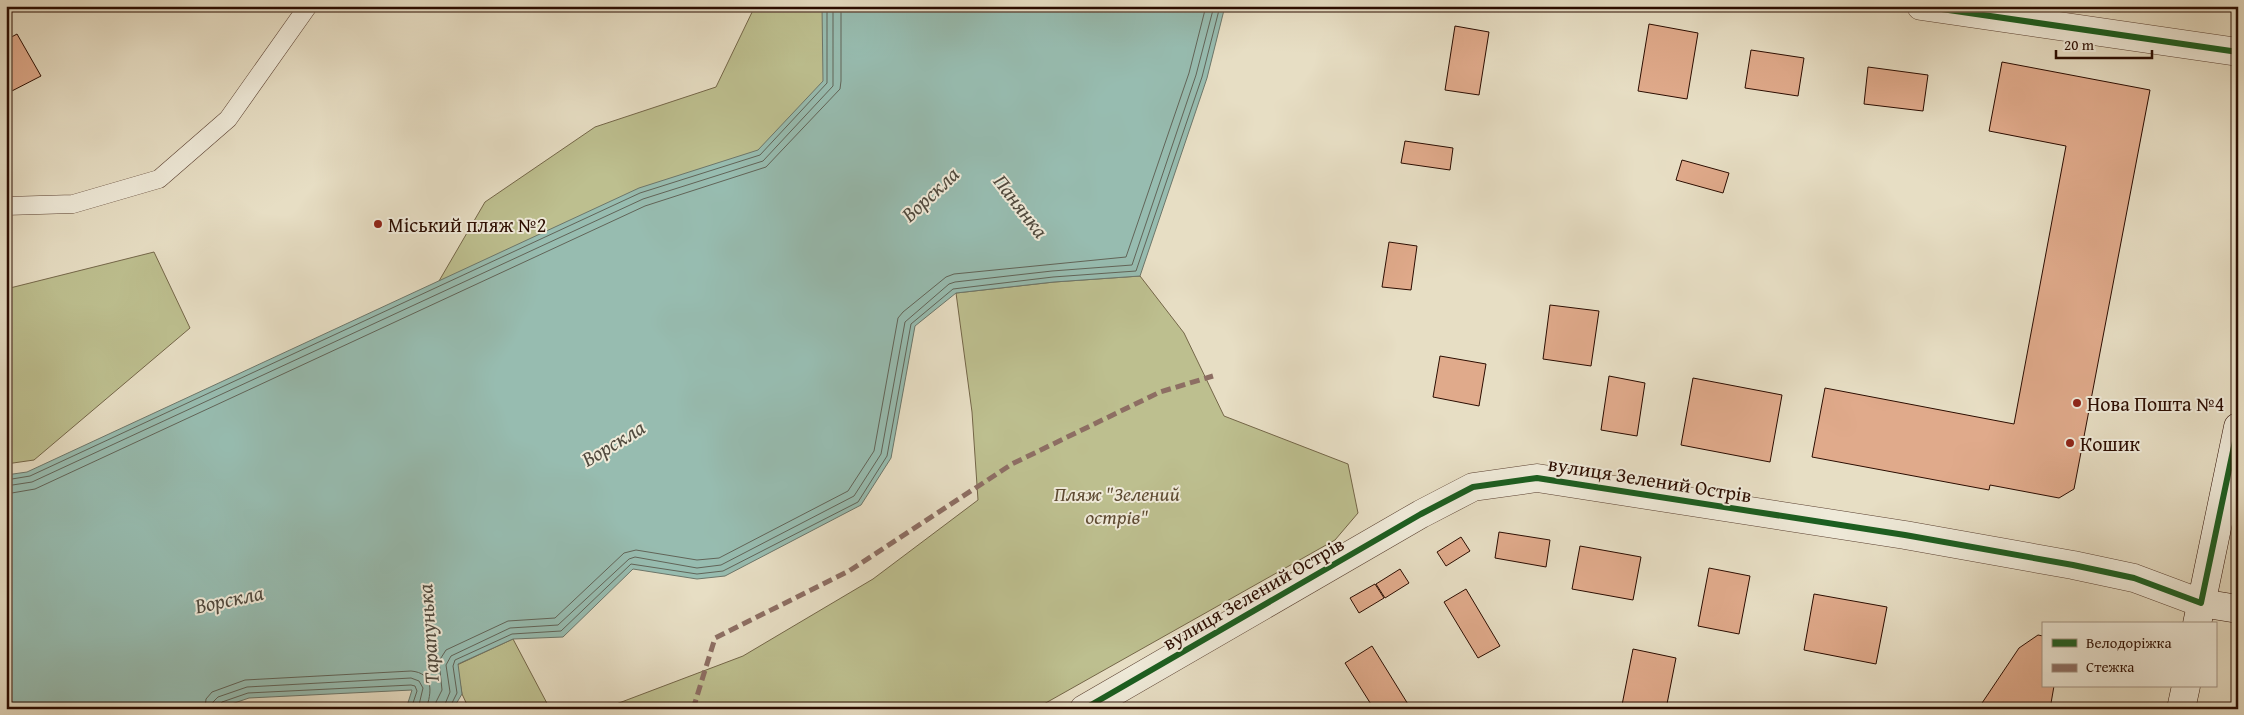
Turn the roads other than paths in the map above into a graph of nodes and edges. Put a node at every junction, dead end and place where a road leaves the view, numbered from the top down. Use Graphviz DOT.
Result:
graph roads {
  1 [pos="308,6"];
  2 [pos="1920,6"];
  3 [pos="2238,52"];
  4 [pos="6,206"];
  5 [pos="2238,428"];
  6 [pos="2238,609"];
  7 [pos="2199,613"];
  8 [pos="2186,688"];
  9 [pos="1084,709"];
  10 [pos="2182,709"];
  1 -- 4 [label="lane"];
  2 -- 3 [label="street"];
  5 -- 7 [label="street"];
  6 -- 7 [label="street, вулиця Зелений Острів"];
  7 -- 9 [label="street, вулиця Зелений Острів"];
  8 -- 10 [label="street"];
}
